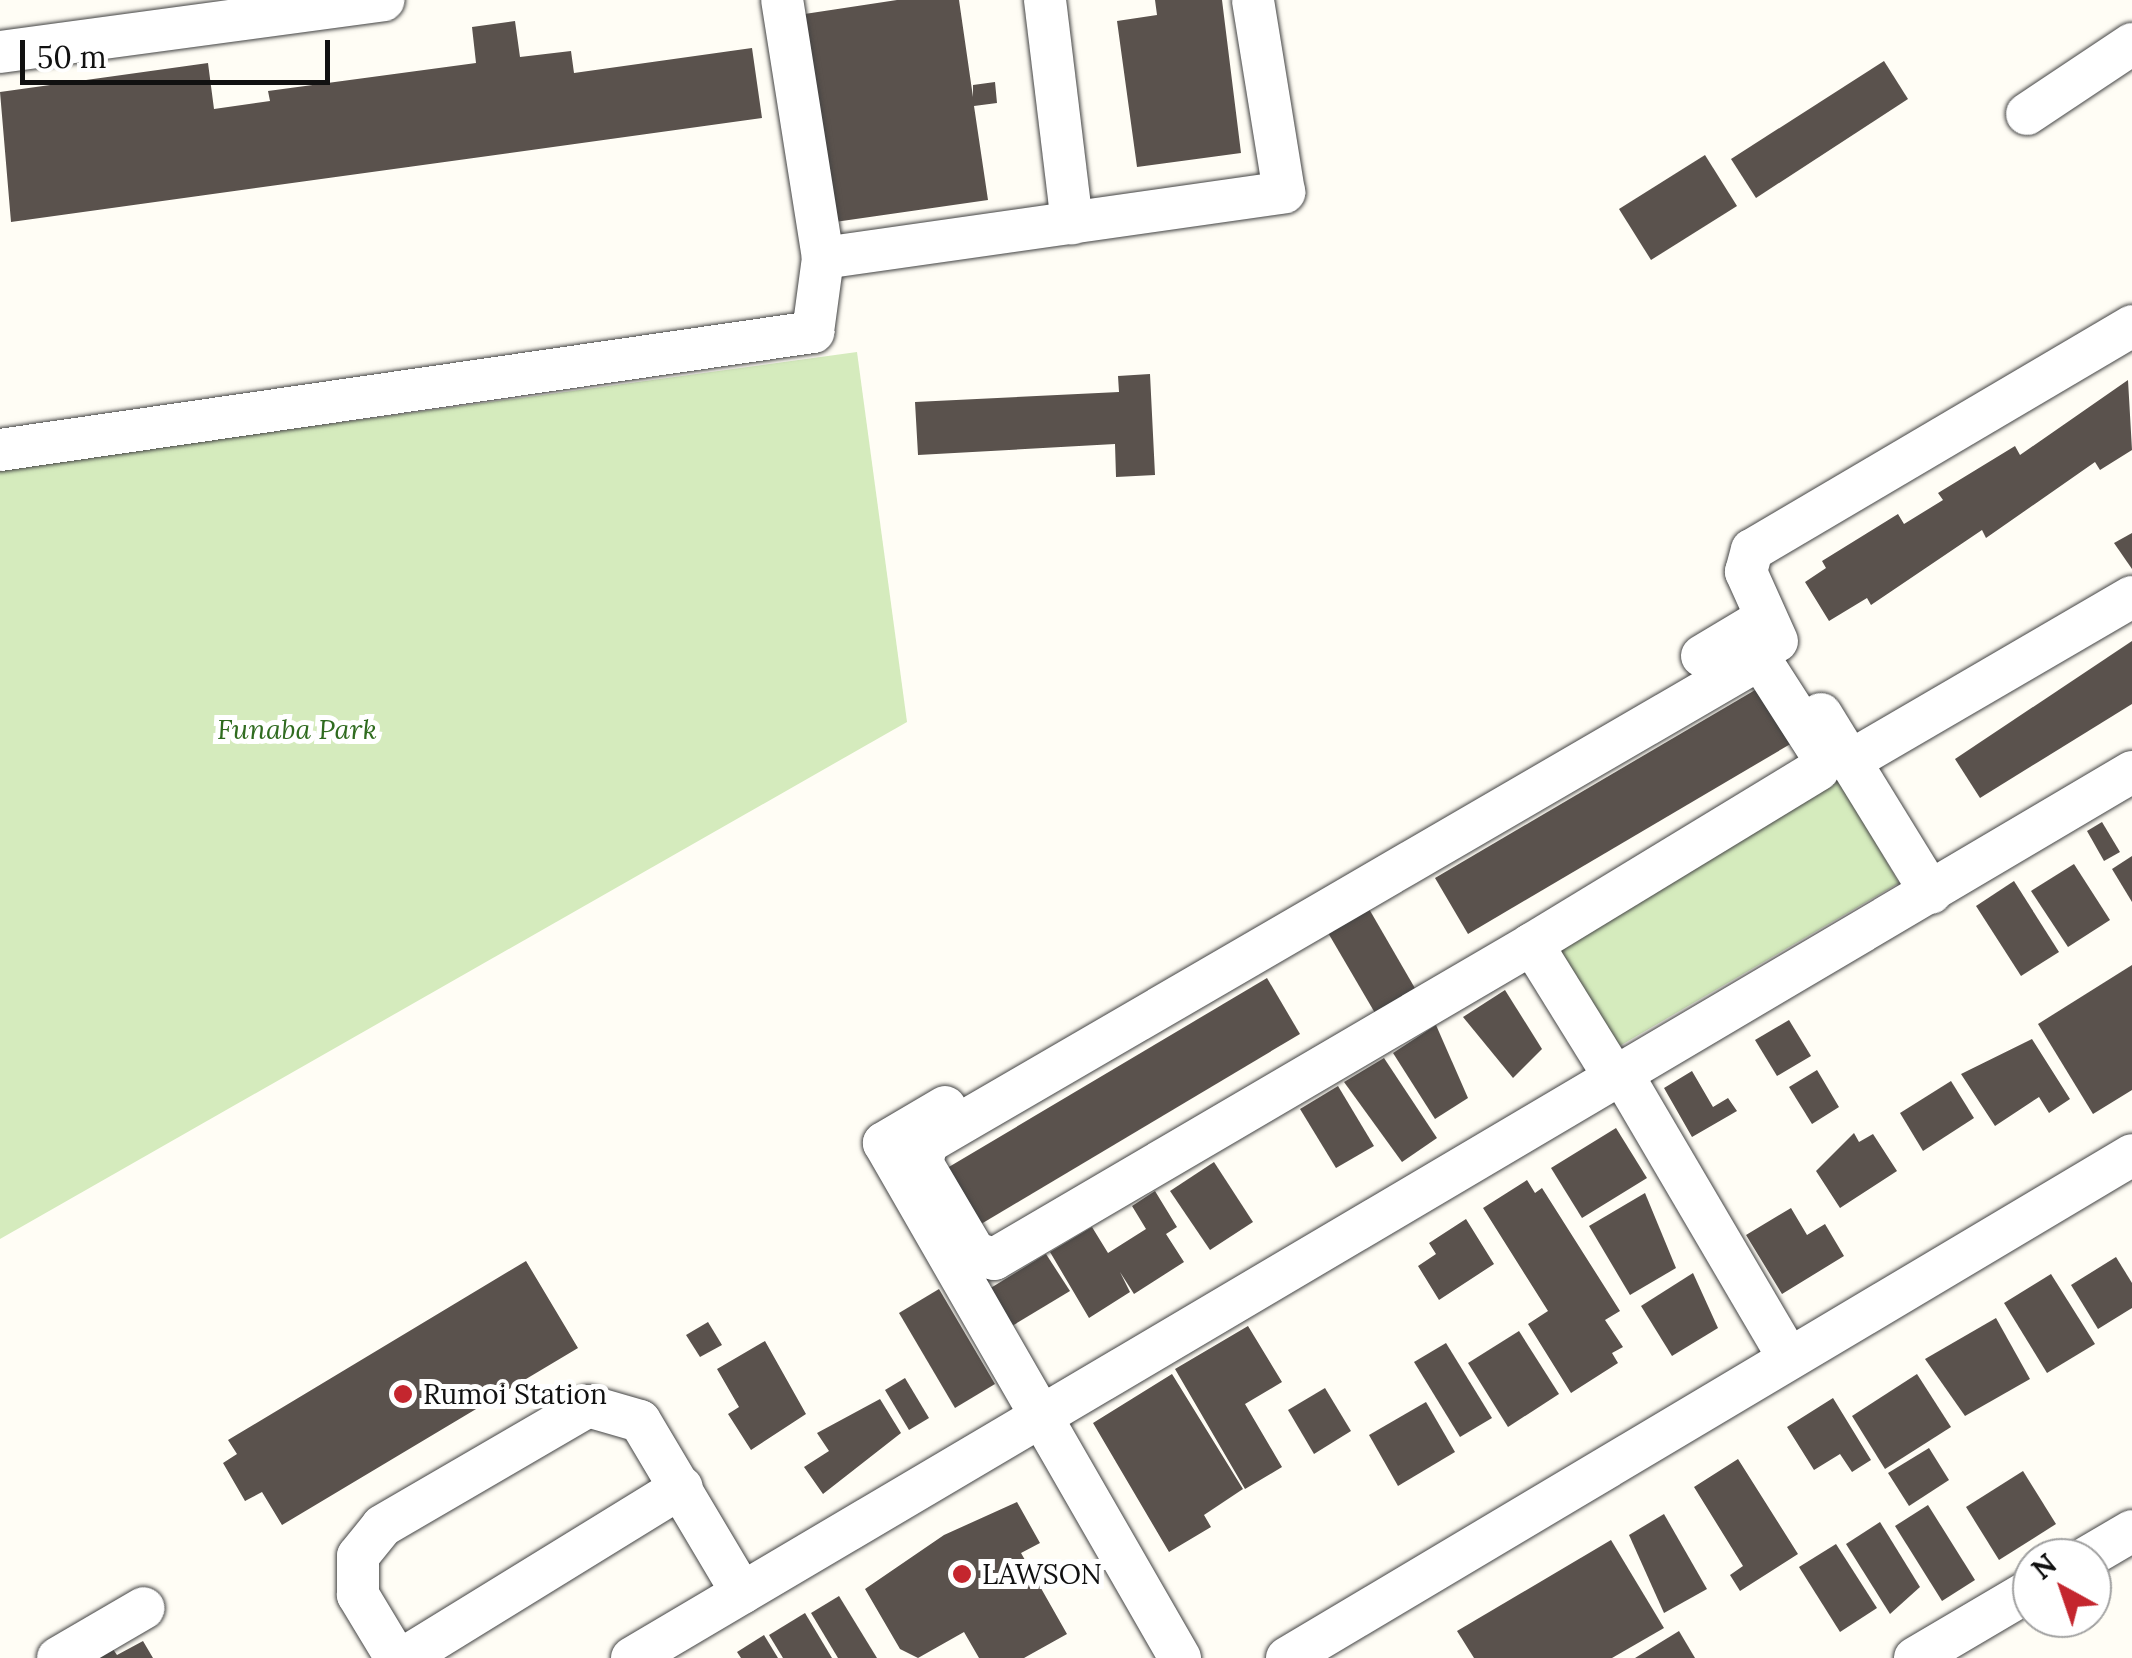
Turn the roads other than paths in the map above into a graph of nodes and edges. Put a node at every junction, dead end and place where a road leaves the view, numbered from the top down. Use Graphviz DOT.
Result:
graph roads {
  1 [pos="383,0"];
  2 [pos="782,0"];
  3 [pos="1045,0"];
  4 [pos="1253,0"];
  5 [pos="2132,44"];
  6 [pos="0,52"];
  7 [pos="2027,114"];
  8 [pos="1072,223"];
  9 [pos="823,258"];
  10 [pos="2132,326"];
  11 [pos="0,450"];
  12 [pos="2132,597"];
  13 [pos="1764,619"];
  14 [pos="1850,761"];
  15 [pos="2132,772"];
  16 [pos="1931,893"];
  17 [pos="1532,944"];
  18 [pos="1618,1076"];
  19 [pos="2132,1155"];
  20 [pos="1789,1359"];
  21 [pos="1038,1417"];
  22 [pos="682,1487"];
  23 [pos="742,1593"];
  24 [pos="2012,1602"];
  25 [pos="144,1608"];
  26 [pos="58,1658"];
  27 [pos="396,1658"];
  28 [pos="404,1658"];
  29 [pos="632,1658"];
  30 [pos="1180,1658"];
  31 [pos="1287,1658"];
  32 [pos="1915,1658"];
  1 -- 6 [label="street"];
  2 -- 9 [label="street"];
  3 -- 8 [label="street"];
  4 -- 8 [label="street"];
  5 -- 7 [label="street"];
  8 -- 9 [label="street"];
  9 -- 11 [label="street"];
  10 -- 13 [label="street"];
  12 -- 14 [label="street"];
  13 -- 14 [label="street"];
  13 -- 21 [label="street"];
  14 -- 16 [label="street"];
  15 -- 16 [label="street"];
  16 -- 18 [label="street"];
  17 -- 17 [label="street"];
  17 -- 18 [label="street"];
  18 -- 20 [label="street"];
  18 -- 21 [label="street"];
  19 -- 20 [label="street"];
  20 -- 31 [label="street"];
  21 -- 23 [label="street"];
  21 -- 30 [label="street"];
  22 -- 23 [label="street"];
  22 -- 27 [label="street"];
  22 -- 28 [label="street"];
  23 -- 29 [label="street"];
  24 -- 32 [label="street"];
  25 -- 26 [label="street"];
}
